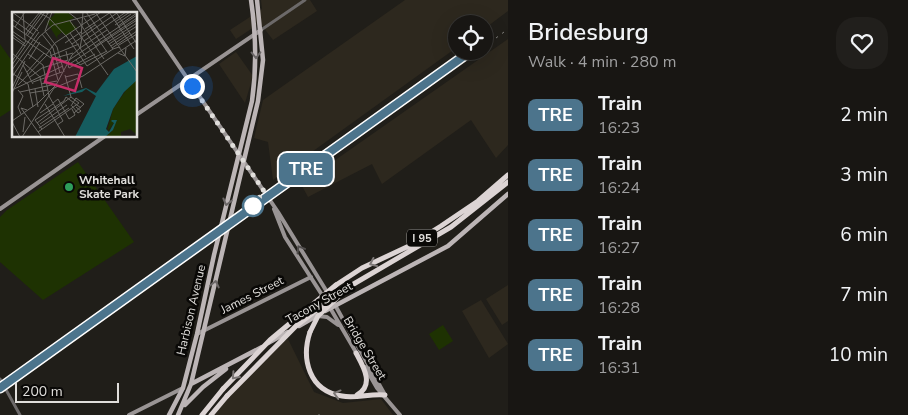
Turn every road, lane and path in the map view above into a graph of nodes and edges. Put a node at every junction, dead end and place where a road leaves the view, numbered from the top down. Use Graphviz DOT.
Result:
graph roads {
  1 [pos="134,0"];
  2 [pos="251,0"];
  3 [pos="257,0"];
  4 [pos="305,0"];
  5 [pos="261,30"];
  6 [pos="256,33"];
  7 [pos="188,81"];
  8 [pos="138,114"];
  9 [pos="102,138"];
  10 [pos="239,154"];
  11 [pos="244,161"];
  12 [pos="508,175"];
  13 [pos="505,182"];
  14 [pos="508,194"];
  15 [pos="272,204"];
  16 [pos="0,209"];
  17 [pos="315,275"];
  18 [pos="310,277"];
  19 [pos="341,293"];
  20 [pos="333,307"];
  21 [pos="316,316"];
  22 [pos="204,331"];
  23 [pos="343,331"];
  24 [pos="197,334"];
  25 [pos="356,353"];
  26 [pos="235,362"];
  27 [pos="0,378"];
  28 [pos="191,384"];
  29 [pos="183,388"];
  30 [pos="385,395"];
  31 [pos="354,397"];
  32 [pos="181,410"];
  33 [pos="20,415"];
  34 [pos="129,415"];
  35 [pos="169,415"];
  36 [pos="178,415"];
  37 [pos="202,415"];
  38 [pos="211,415"];
  39 [pos="400,415"];
  1 -- 7 [label="main road, Bridge Street"];
  2 -- 6 [label="main road, Harbison Avenue"];
  3 -- 5 [label="main road, Harbison Avenue"];
  4 -- 5 [label="street"];
  5 -- 6 [label="main road"];
  5 -- 11 [label="main road, Harbison Avenue"];
  6 -- 7 [label="main road"];
  6 -- 10 [label="main road, Harbison Avenue, one-way"];
  7 -- 8 [label="main road"];
  7 -- 10 [label="main road, Bridge Street"];
  9 -- 16 [label="main road"];
  10 -- 11 [label="main road, Bridge Street"];
  10 -- 24 [label="main road, Harbison Avenue, one-way"];
  11 -- 15 [label="main road, Bridge Street"];
  22 -- 11 [label="main road, Harbison Avenue, one-way"];
  12 -- 13 [label="highway, I 95"];
  13 -- 19 [label="highway, I 95"];
  13 -- 37 [label="highway, I 95, one-way, bridge"];
  14 -- 20 [label="main road, Tacony Street"];
  17 -- 15 [label="main road, Bridge Street, one-way"];
  15 -- 18 [label="main road, Bridge Street"];
  17 -- 18 [label="main road, James Street"];
  17 -- 20 [label="main road, Bridge Street"];
  18 -- 20 [label="main road, Bridge Street"];
  18 -- 22 [label="main road, James Street"];
  31 -- 19 [label="highway, one-way, bridge"];
  19 -- 38 [label="highway, bridge"];
  20 -- 21 [label="main road, Tacony Street"];
  20 -- 23 [label="main road, Bridge Street"];
  20 -- 30 [label="main road, Bridge Street"];
  21 -- 23 [label="main road"];
  21 -- 26 [label="main road, Tacony Street"];
  22 -- 24 [label="main road, James Street"];
  22 -- 28 [label="main road, Harbison Avenue"];
  23 -- 25 [label="main road, Bridge Street"];
  24 -- 29 [label="main road, Harbison Avenue"];
  25 -- 30 [label="main road, Bridge Street"];
  25 -- 31 [label="highway"];
  26 -- 28 [label="main road, Tacony Street"];
  26 -- 32 [label="main road"];
  27 -- 33 [label="street"];
  28 -- 29 [label="main road, Tacony Street"];
  28 -- 32 [label="main road, Harbison Avenue"];
  29 -- 34 [label="main road, Tacony Street"];
  29 -- 35 [label="main road, Harbison Avenue"];
  30 -- 31 [label="highway"];
  30 -- 39 [label="main road, Bridge Street"];
  32 -- 36 [label="main road, Harbison Avenue"];
}
